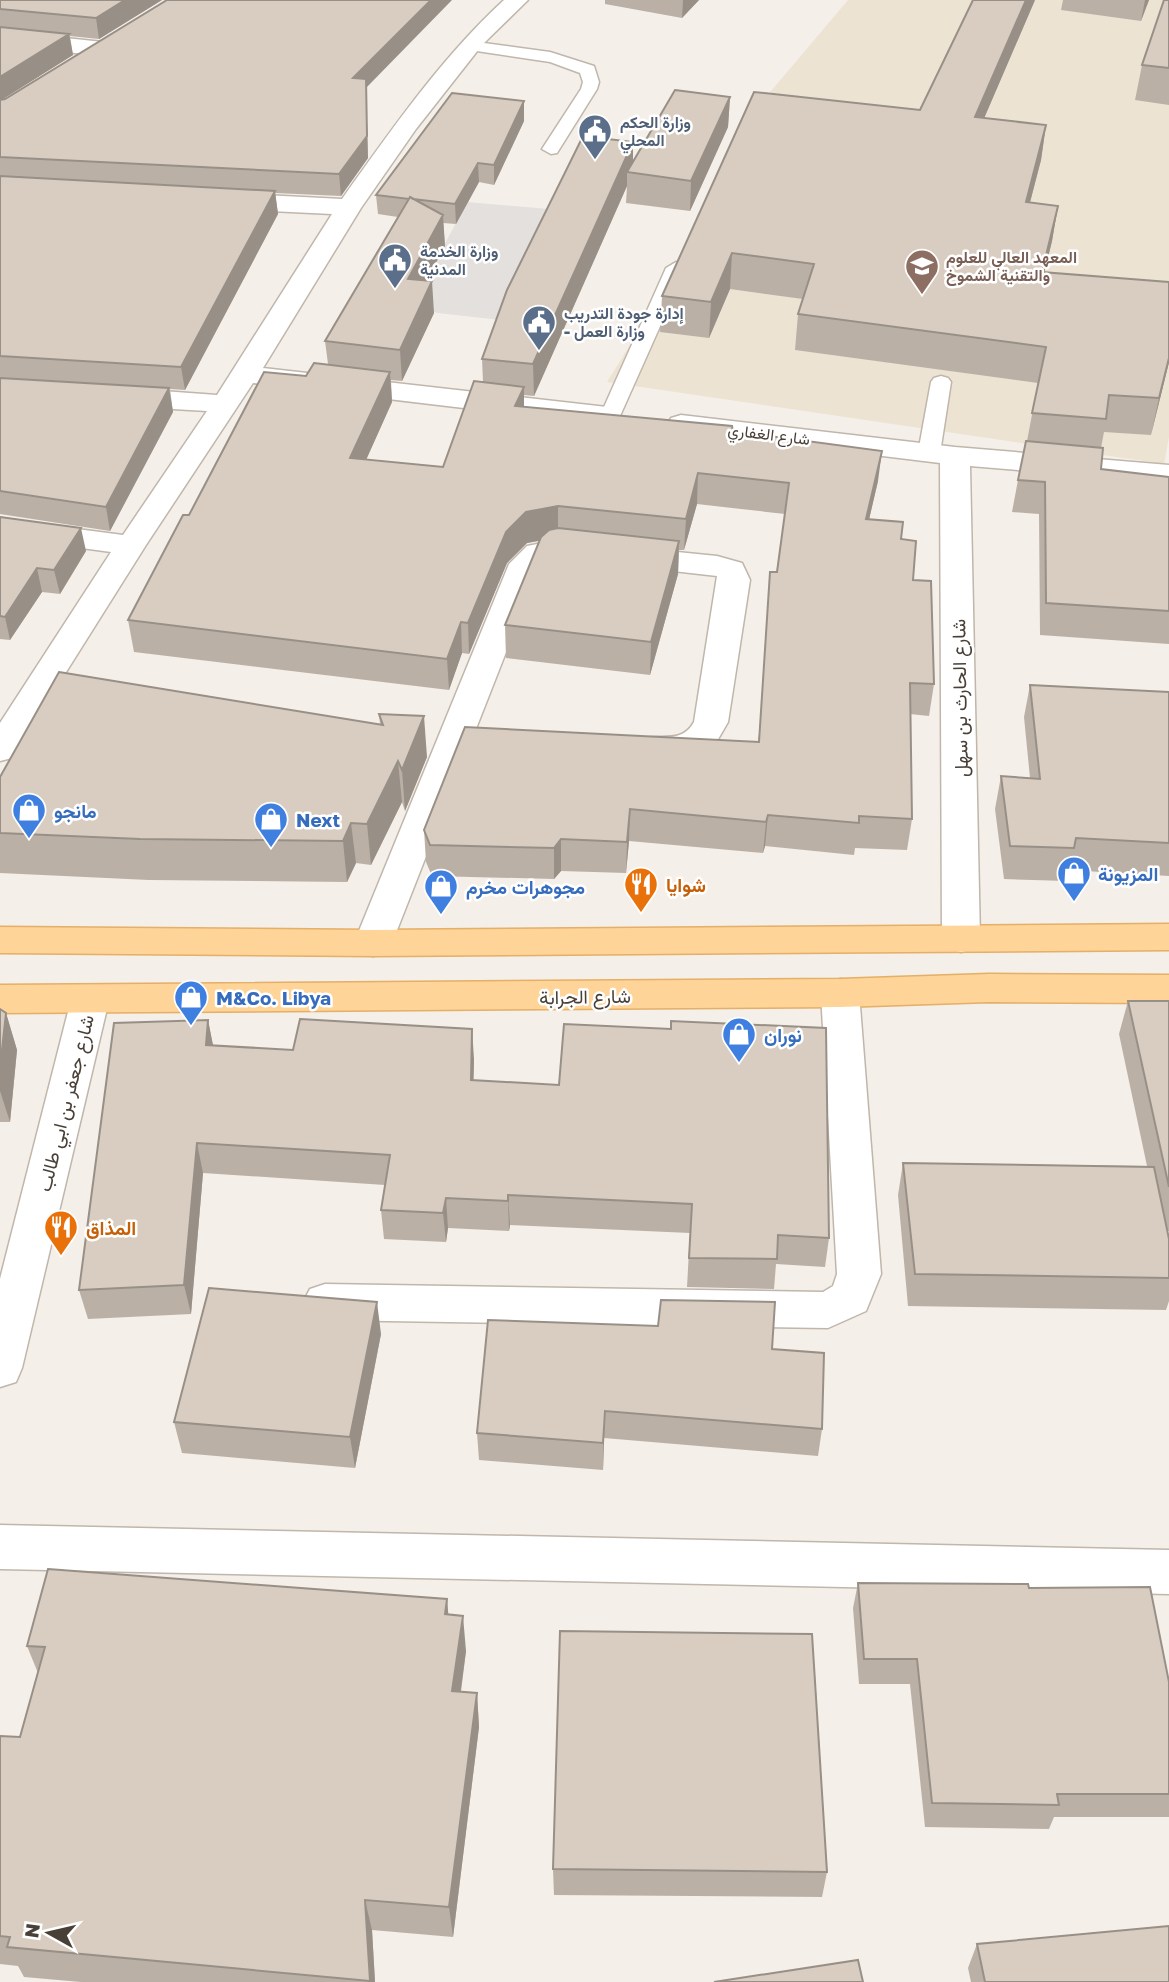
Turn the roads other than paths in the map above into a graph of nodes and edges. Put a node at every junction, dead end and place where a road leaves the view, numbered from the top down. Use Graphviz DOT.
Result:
graph roads {
  1 [pos="517,0"];
  2 [pos="125,35"];
  3 [pos="0,38"];
  4 [pos="469,46"];
  5 [pos="103,49"];
  6 [pos="68,70"];
  7 [pos="551,149"];
  8 [pos="196,199"];
  9 [pos="349,207"];
  10 [pos="682,256"];
  11 [pos="244,374"];
  12 [pos="941,382"];
  13 [pos="93,396"];
  14 [pos="226,404"];
  15 [pos="633,419"];
  16 [pos="942,454"];
  17 [pos="1169,474"];
  18 [pos="0,528"];
  19 [pos="131,545"];
  20 [pos="613,747"];
  21 [pos="0,750"];
  22 [pos="1169,937"];
  23 [pos="961,939"];
  24 [pos="0,940"];
  25 [pos="373,943"];
  26 [pos="1169,989"];
  27 [pos="840,993"];
  28 [pos="0,999"];
  29 [pos="90,1000"];
  30 [pos="288,1301"];
  31 [pos="0,1368"];
  32 [pos="0,1546"];
  33 [pos="1169,1572"];
  1 -- 4 [label="street"];
  2 -- 5 [label="street"];
  3 -- 5 [label="street"];
  4 -- 7 [label="lane"];
  4 -- 9 [label="street"];
  5 -- 6 [label="street"];
  8 -- 9 [label="street"];
  9 -- 11 [label="street"];
  10 -- 15 [label="lane"];
  11 -- 14 [label="street"];
  11 -- 15 [label="street, شارع الغفاري"];
  12 -- 16 [label="lane"];
  13 -- 14 [label="street"];
  14 -- 19 [label="street"];
  15 -- 16 [label="street, شارع الغفاري"];
  16 -- 17 [label="street, شارع الغفاري"];
  16 -- 23 [label="street, شارع الحارث بن سهل"];
  18 -- 19 [label="street"];
  19 -- 21 [label="street"];
  20 -- 25 [label="street"];
  22 -- 23 [label="main road"];
  23 -- 25 [label="main road"];
  24 -- 25 [label="main road"];
  26 -- 27 [label="main road, شارع الجرابة"];
  27 -- 29 [label="main road, شارع الجرابة"];
  27 -- 30 [label="street"];
  28 -- 29 [label="main road, شارع الجرابة"];
  29 -- 31 [label="street, شارع جعفر بن ابي طالب"];
  32 -- 33 [label="street"];
}
